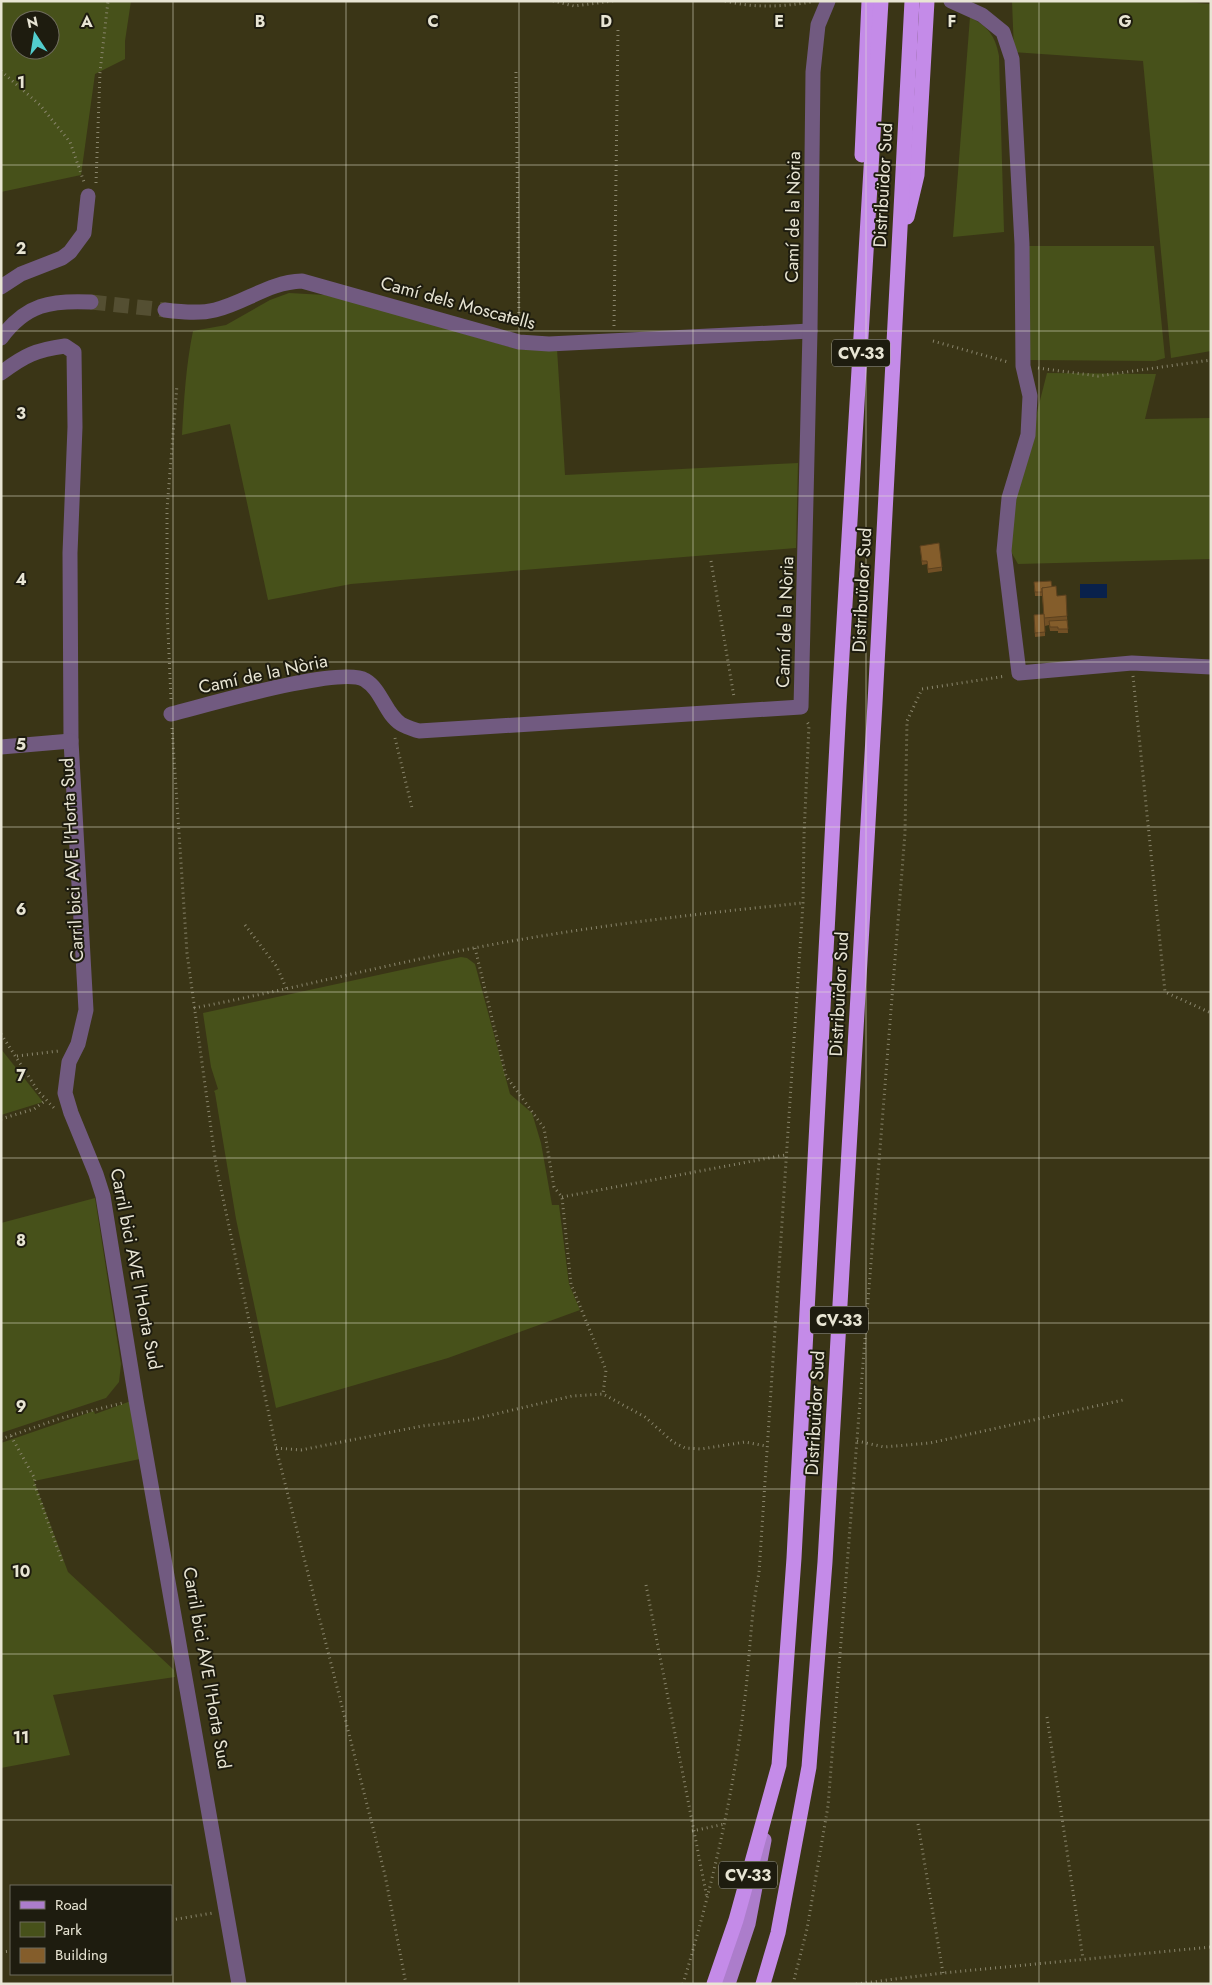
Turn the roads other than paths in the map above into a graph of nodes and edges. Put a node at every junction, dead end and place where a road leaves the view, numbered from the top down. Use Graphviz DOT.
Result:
graph roads {
  1 [pos="828,1"];
  2 [pos="868,1"];
  3 [pos="881,1"];
  4 [pos="912,1"];
  5 [pos="927,1"];
  6 [pos="951,1"];
  7 [pos="88,196"];
  8 [pos="898,260"];
  9 [pos="865,280"];
  10 [pos="1,287"];
  11 [pos="91,302"];
  12 [pos="165,310"];
  13 [pos="810,331"];
  14 [pos="1,338"];
  15 [pos="1,373"];
  16 [pos="1211,667"];
  17 [pos="172,714"];
  18 [pos="71,741"];
  19 [pos="1,747"];
  20 [pos="778,1765"];
  21 [pos="239,1984"];
  22 [pos="714,1984"];
  23 [pos="728,1984"];
  24 [pos="763,1984"];
  1 -- 13 [label="street, Camí de la Nòria"];
  2 -- 9 [label="highway"];
  3 -- 9 [label="highway, Distribuïdor Sud / CV-33"];
  4 -- 8 [label="highway, Distribuïdor Sud / CV-33"];
  5 -- 8 [label="highway"];
  6 -- 16 [label="street"];
  7 -- 10 [label="street"];
  8 -- 24 [label="highway, Distribuïdor Sud / CV-33"];
  9 -- 20 [label="highway, Distribuïdor Sud / CV-33"];
  11 -- 14 [label="street"];
  12 -- 13 [label="street, Camí dels Moscatells"];
  13 -- 17 [label="street, Camí de la Nòria"];
  15 -- 18 [label="street"];
  18 -- 19 [label="street"];
  18 -- 21 [label="street"];
  20 -- 22 [label="highway, CV-33"];
  20 -- 23 [label="main road"];
}
